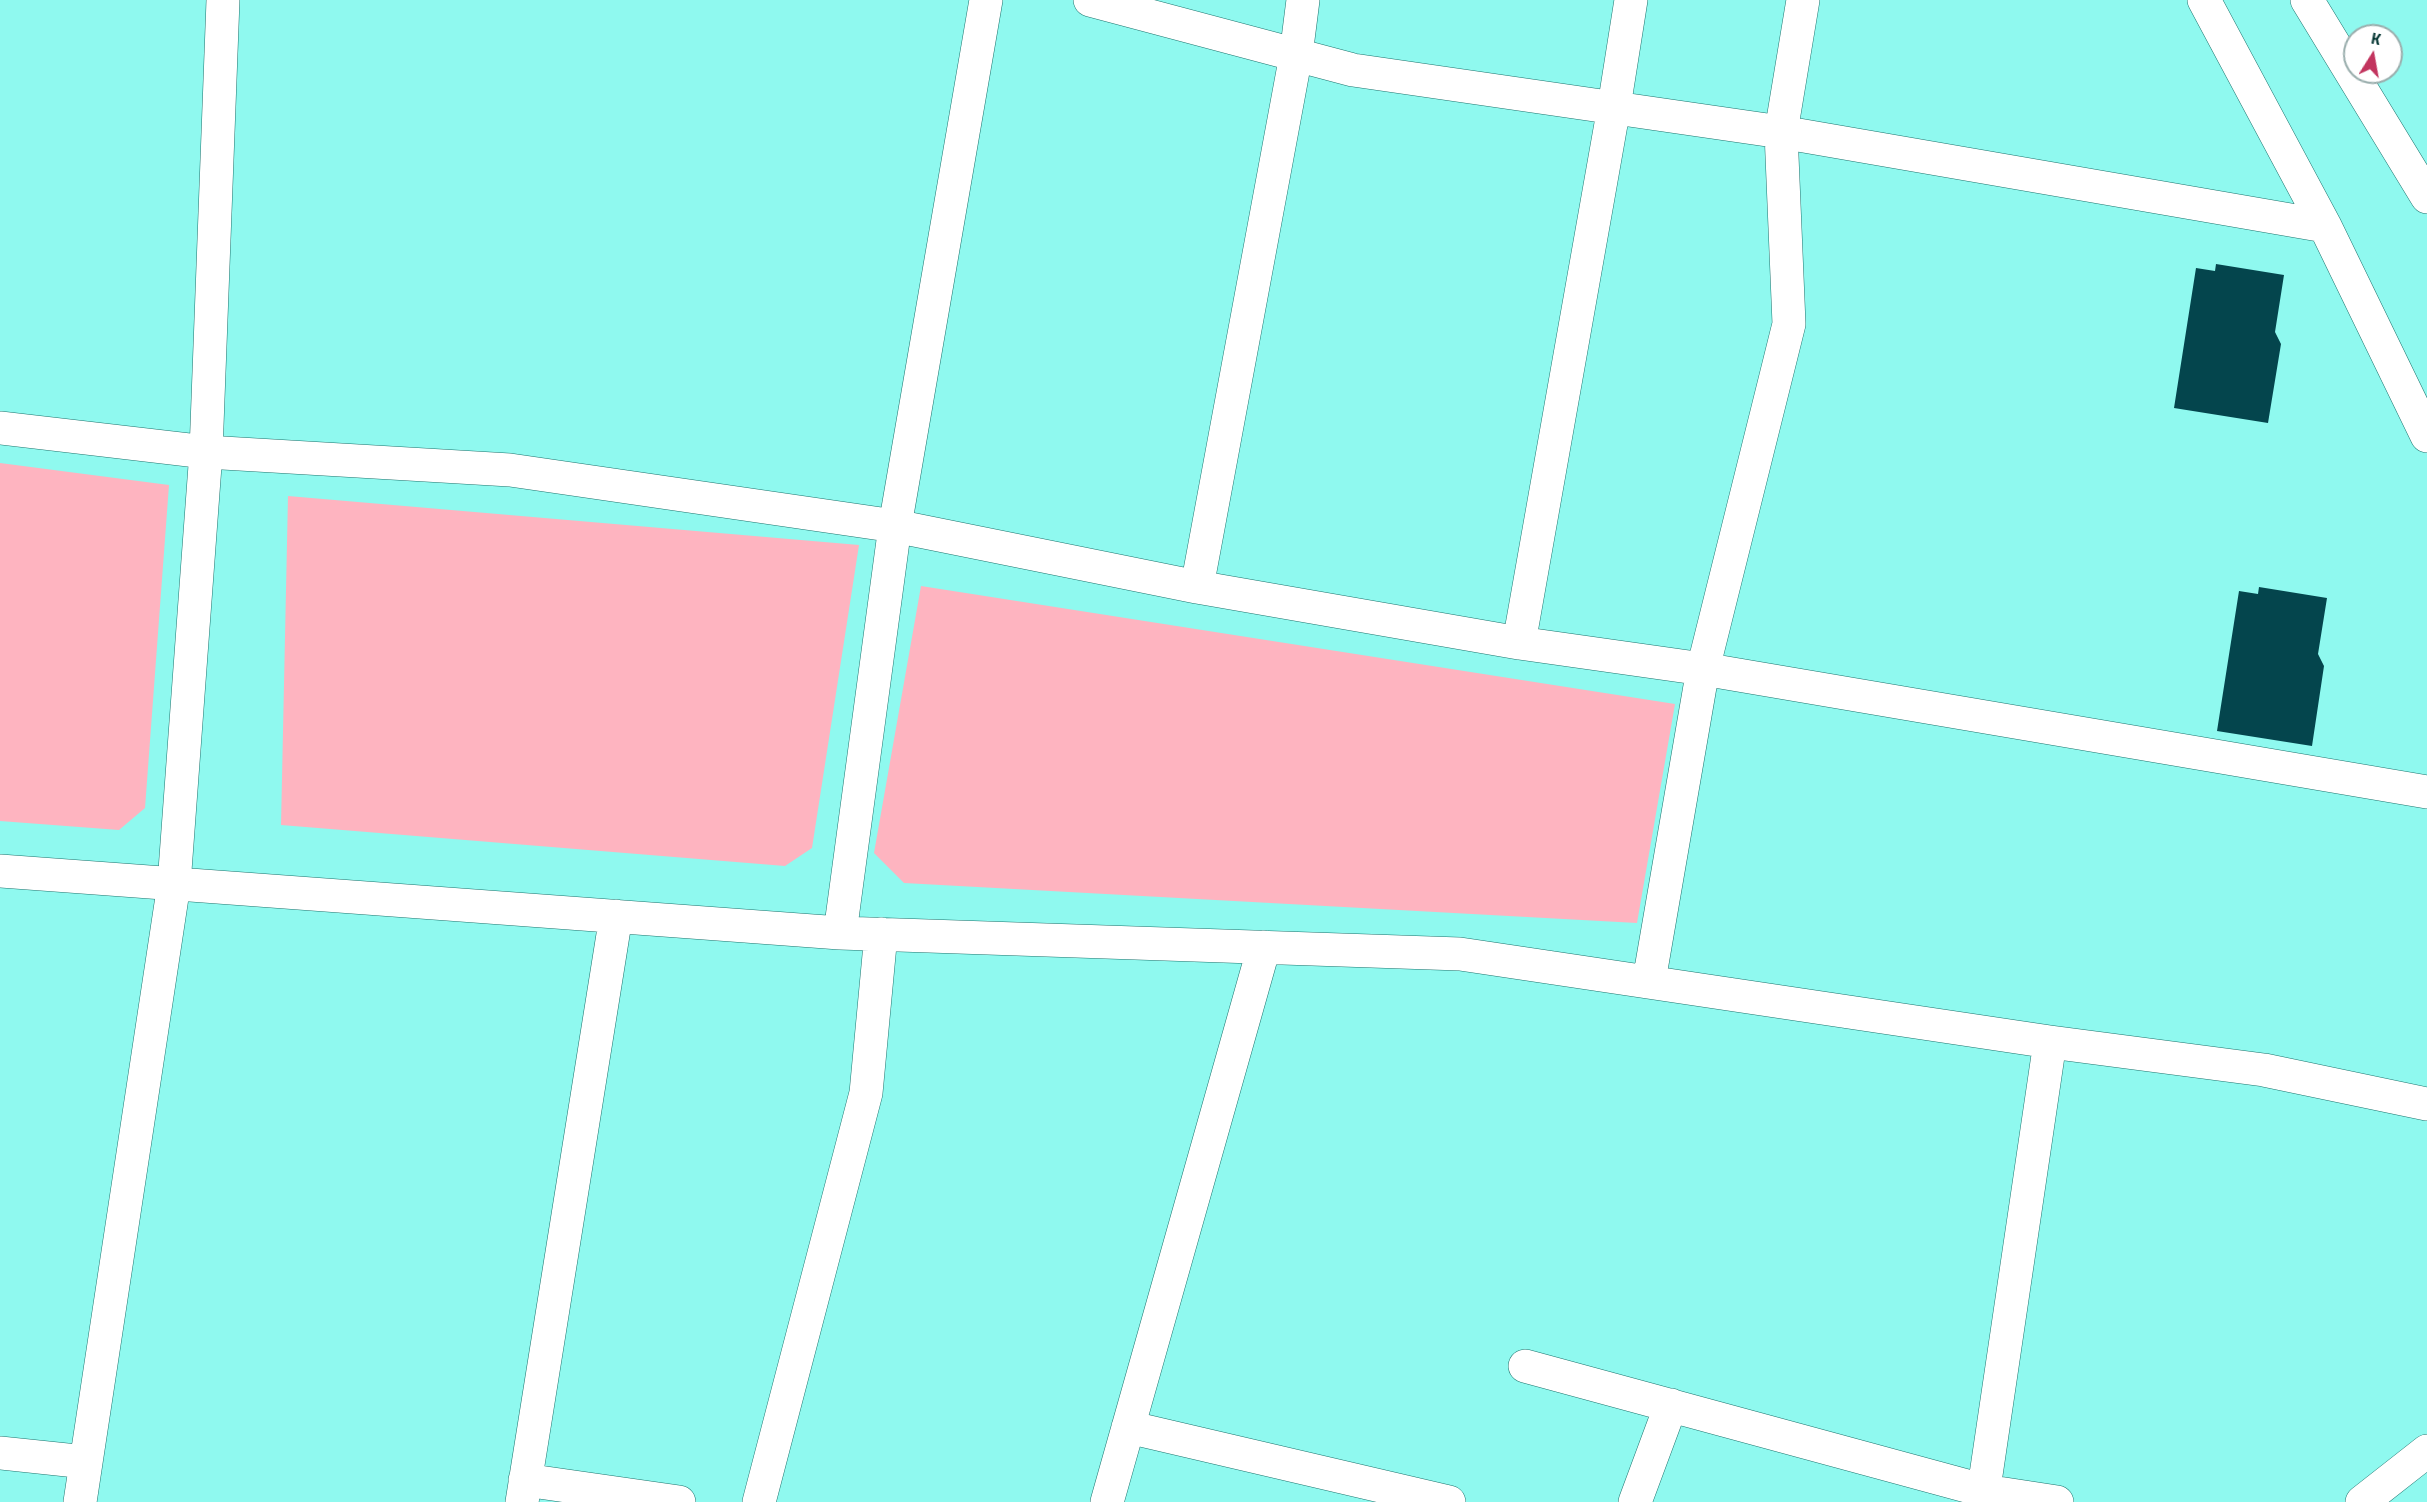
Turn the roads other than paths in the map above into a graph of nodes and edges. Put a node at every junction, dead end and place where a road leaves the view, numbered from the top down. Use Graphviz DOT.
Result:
graph roads {
  1 [pos="223,0"];
  2 [pos="986,0"];
  3 [pos="1090,0"];
  4 [pos="1303,0"];
  5 [pos="1630,0"];
  6 [pos="1803,0"];
  7 [pos="2204,0"];
  8 [pos="2307,0"];
  9 [pos="1296,55"];
  10 [pos="1614,106"];
  11 [pos="1781,132"];
  12 [pos="2427,197"];
  13 [pos="2325,226"];
  14 [pos="0,428"];
  15 [pos="2427,436"];
  16 [pos="206,452"];
  17 [pos="895,526"];
  18 [pos="1197,587"];
  19 [pos="1519,643"];
  20 [pos="1702,669"];
  21 [pos="2427,792"];
  22 [pos="0,871"];
  23 [pos="174,884"];
  24 [pos="616,916"];
  25 [pos="840,933"];
  26 [pos="881,934"];
  27 [pos="1264,947"];
  28 [pos="1649,981"];
  29 [pos="2050,1042"];
  30 [pos="2427,1104"];
  31 [pos="1525,1366"];
  32 [pos="1671,1405"];
  33 [pos="1128,1427"];
  34 [pos="2427,1451"];
  35 [pos="0,1453"];
  36 [pos="86,1461"];
  37 [pos="524,1491"];
  38 [pos="1984,1496"];
  39 [pos="80,1502"];
  40 [pos="679,1502"];
  41 [pos="759,1502"];
  42 [pos="1107,1502"];
  43 [pos="1449,1502"];
  44 [pos="1635,1502"];
  45 [pos="2057,1502"];
  46 [pos="2362,1502"];
  1 -- 16 [label="street"];
  2 -- 17 [label="street"];
  3 -- 9 [label="street"];
  4 -- 9 [label="street"];
  5 -- 10 [label="street"];
  6 -- 11 [label="street"];
  7 -- 13 [label="street"];
  8 -- 12 [label="street"];
  9 -- 10 [label="street"];
  9 -- 18 [label="street"];
  10 -- 11 [label="street"];
  10 -- 19 [label="street"];
  11 -- 13 [label="street"];
  11 -- 20 [label="street"];
  13 -- 15 [label="street"];
  14 -- 16 [label="street"];
  16 -- 17 [label="street"];
  16 -- 23 [label="street"];
  17 -- 18 [label="street"];
  17 -- 25 [label="street"];
  18 -- 19 [label="street"];
  19 -- 20 [label="street"];
  20 -- 21 [label="street"];
  20 -- 28 [label="street"];
  22 -- 23 [label="street"];
  23 -- 24 [label="street"];
  23 -- 36 [label="street"];
  24 -- 25 [label="street"];
  24 -- 37 [label="street"];
  25 -- 26 [label="street"];
  26 -- 27 [label="street"];
  26 -- 41 [label="street"];
  27 -- 28 [label="street"];
  27 -- 33 [label="street"];
  28 -- 29 [label="street"];
  29 -- 30 [label="street"];
  29 -- 38 [label="street"];
  31 -- 32 [label="street"];
  32 -- 38 [label="street"];
  32 -- 44 [label="street"];
  33 -- 42 [label="street"];
  33 -- 43 [label="street"];
  34 -- 46 [label="street"];
  35 -- 36 [label="street"];
  36 -- 39 [label="street"];
  37 -- 40 [label="street"];
  38 -- 45 [label="street"];
}
